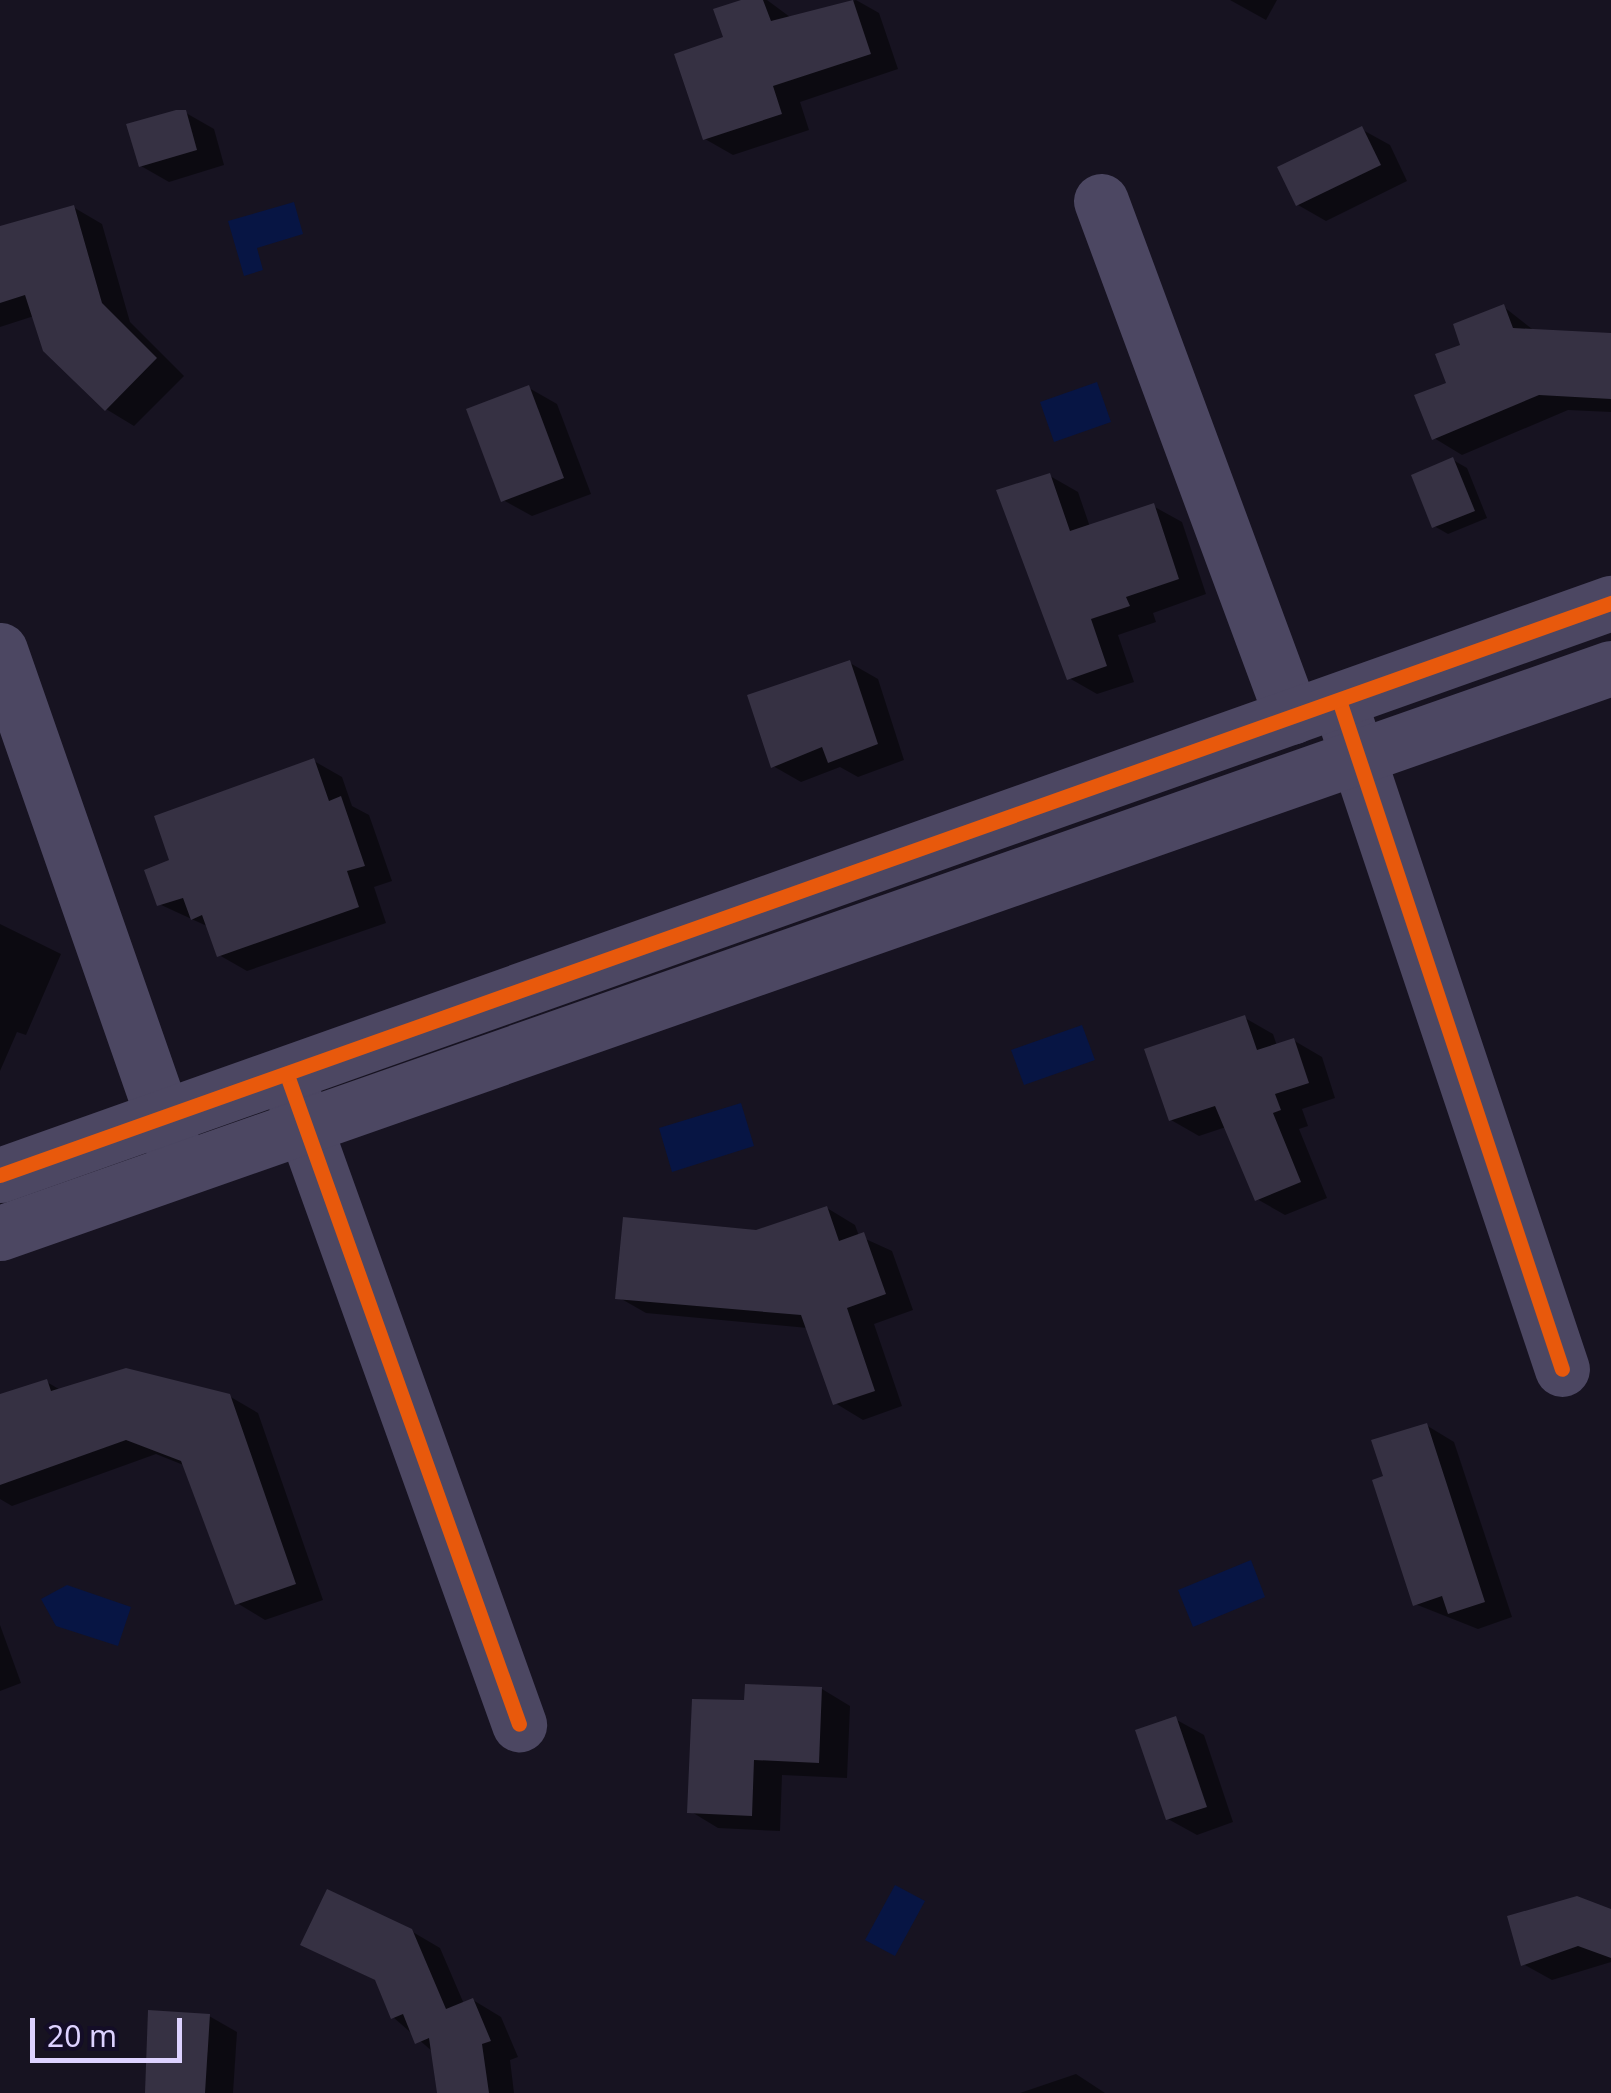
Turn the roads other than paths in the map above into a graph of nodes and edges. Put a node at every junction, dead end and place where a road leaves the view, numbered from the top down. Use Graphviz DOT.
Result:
graph roads {
  1 [pos="1101,201"];
  2 [pos="1611,603"];
  3 [pos="0,650"];
  4 [pos="1611,668"];
  5 [pos="1315,708"];
  6 [pos="1358,757"];
  7 [pos="286,1075"];
  8 [pos="304,1126"];
  9 [pos="173,1144"];
  10 [pos="0,1175"];
  11 [pos="0,1233"];
  12 [pos="1562,1369"];
  13 [pos="519,1724"];
  1 -- 5 [label="street"];
  2 -- 5 [label="street"];
  3 -- 9 [label="street"];
  4 -- 6 [label="street"];
  5 -- 6 [label="street"];
  5 -- 7 [label="street"];
  6 -- 8 [label="street"];
  6 -- 12 [label="street"];
  7 -- 8 [label="street"];
  7 -- 9 [label="street"];
  8 -- 9 [label="street"];
  8 -- 13 [label="street"];
  9 -- 10 [label="street"];
  9 -- 11 [label="street"];
}
